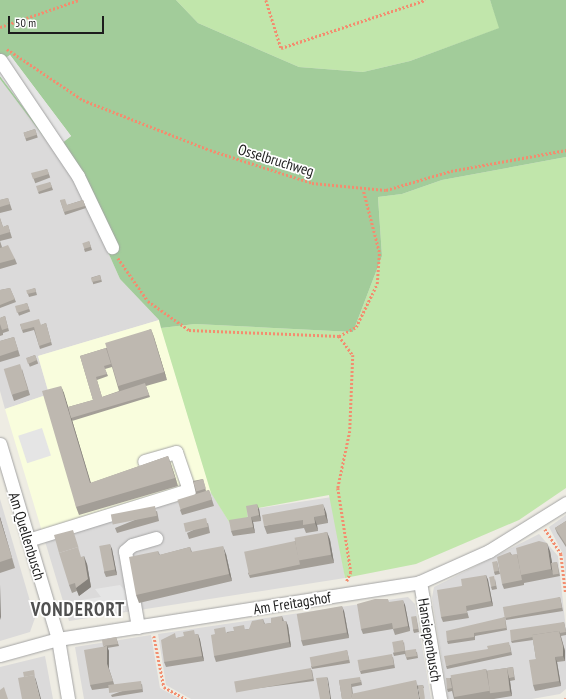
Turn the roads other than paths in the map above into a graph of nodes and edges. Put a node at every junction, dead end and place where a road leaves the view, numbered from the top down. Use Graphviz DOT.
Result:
graph roads {
  1 [pos="0,60"];
  2 [pos="112,247"];
  3 [pos="0,444"];
  4 [pos="144,461"];
  5 [pos="566,503"];
  6 [pos="156,538"];
  7 [pos="28,540"];
  8 [pos="420,582"];
  9 [pos="138,627"];
  10 [pos="58,639"];
  11 [pos="0,655"];
  12 [pos="68,699"];
  13 [pos="440,699"];
  1 -- 2 [label="street"];
  3 -- 7 [label="street, Am Quellenbusch"];
  4 -- 7 [label="street"];
  5 -- 8 [label="street, Am Freitagshof"];
  6 -- 9 [label="street"];
  7 -- 10 [label="street, Am Quellenbusch"];
  8 -- 9 [label="street, Am Freitagshof"];
  8 -- 13 [label="street, Hansiepenbusch"];
  9 -- 10 [label="street, Am Freitagshof"];
  10 -- 11 [label="street, Am Freitagshof"];
  10 -- 12 [label="street, Am Quellenbusch"];
}
